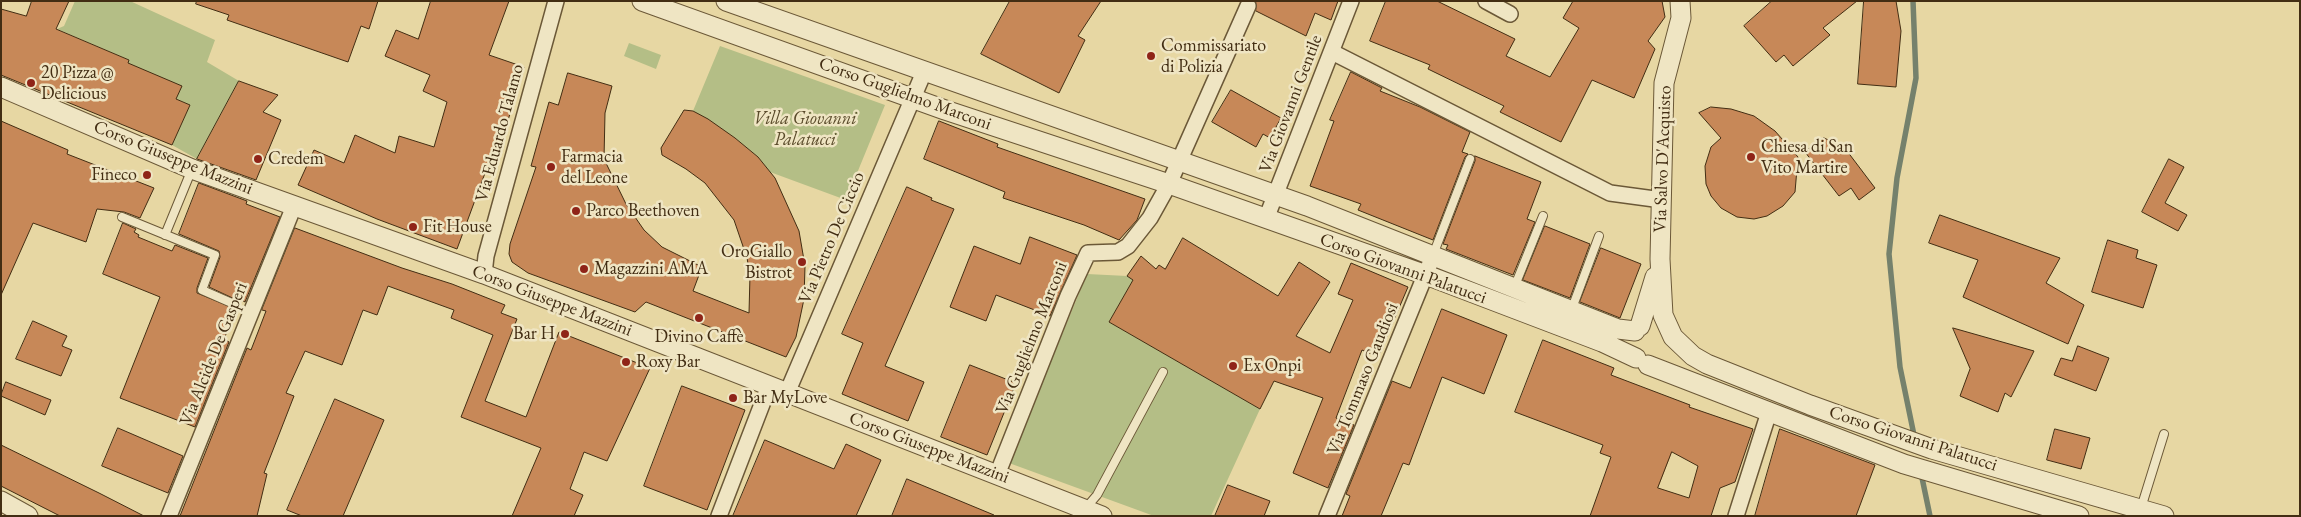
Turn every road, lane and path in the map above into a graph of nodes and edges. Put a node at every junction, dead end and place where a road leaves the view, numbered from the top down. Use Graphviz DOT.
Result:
graph roads {
  1 [pos="726,1"];
  2 [pos="1351,1"];
  3 [pos="1486,1"];
  4 [pos="1680,1"];
  5 [pos="556,2"];
  6 [pos="650,2"];
  7 [pos="1248,6"];
  8 [pos="1510,14"];
  9 [pos="1332,52"];
  10 [pos="924,72"];
  11 [pos="3,93"];
  12 [pos="914,99"];
  13 [pos="1470,159"];
  14 [pos="1178,160"];
  15 [pos="192,169"];
  16 [pos="1169,184"];
  17 [pos="1276,194"];
  18 [pos="1662,200"];
  19 [pos="294,206"];
  20 [pos="1543,216"];
  21 [pos="122,217"];
  22 [pos="1266,219"];
  23 [pos="165,235"];
  24 [pos="1599,236"];
  25 [pos="1433,256"];
  26 [pos="1660,259"];
  27 [pos="484,274"];
  28 [pos="1426,276"];
  29 [pos="1514,288"];
  30 [pos="234,304"];
  31 [pos="1571,311"];
  32 [pos="1638,329"];
  33 [pos="1673,337"];
  34 [pos="1642,362"];
  35 [pos="1163,372"];
  36 [pos="778,389"];
  37 [pos="1776,392"];
  38 [pos="1769,412"];
  39 [pos="2164,434"];
  40 [pos="1971,460"];
  41 [pos="997,475"];
  42 [pos="2029,477"];
  43 [pos="1957,480"];
  44 [pos="2022,499"];
  45 [pos="1,501"];
  46 [pos="2140,512"];
  47 [pos="1090,514"];
  48 [pos="28,516"];
  49 [pos="169,516"];
  50 [pos="719,516"];
  51 [pos="1327,516"];
  52 [pos="1736,516"];
  53 [pos="2079,516"];
  54 [pos="2164,516"];
  1 -- 10 [label="street, Corso Guglielmo Marconi"];
  2 -- 9 [label="street, Via Giovanni Gentile"];
  3 -- 8 [label="street"];
  4 -- 18 [label="street, Via Salvo D'Acquisto"];
  5 -- 27 [label="street, Via Eduardo Talamo"];
  6 -- 12 [label="street, Corso Guglielmo Marconi"];
  7 -- 14 [label="street, Via Guglielmo Marconi"];
  9 -- 17 [label="street, Via Giovanni Gentile"];
  9 -- 18 [label="street"];
  10 -- 12 [label="street, Via Pietro De Ciccio"];
  10 -- 14 [label="street, Corso Guglielmo Marconi"];
  11 -- 15 [label="street, Corso Giuseppe Mazzini"];
  12 -- 16 [label="street, Corso Guglielmo Marconi"];
  12 -- 36 [label="street, Via Pietro De Ciccio"];
  13 -- 25 [label="lane"];
  14 -- 16 [label="street, Via Guglielmo Marconi"];
  14 -- 17 [label="street, Corso Giovanni Palatucci"];
  15 -- 19 [label="street, Corso Giuseppe Mazzini"];
  15 -- 23 [label="lane"];
  16 -- 22 [label="street, Corso Giovanni Palatucci"];
  16 -- 41 [label="street, Via Guglielmo Marconi"];
  17 -- 22 [label="street, Via Giovanni Gentile"];
  17 -- 25 [label="street, Corso Giovanni Palatucci"];
  18 -- 26 [label="street, Via Salvo D'Acquisto"];
  19 -- 27 [label="street, Corso Giuseppe Mazzini"];
  19 -- 49 [label="street, Via Alcide De Gasperi"];
  20 -- 29 [label="lane"];
  21 -- 23 [label="lane"];
  22 -- 28 [label="street, Corso Giovanni Palatucci"];
  23 -- 30 [label="lane"];
  24 -- 31 [label="lane"];
  25 -- 28 [label="street, Via Tommaso Gaudiosi"];
  25 -- 29 [label="street, Corso Giovanni Palatucci"];
  26 -- 32 [label="street, Via Salvo D'Acquisto"];
  26 -- 33 [label="street, Via Salvo D'Acquisto"];
  27 -- 36 [label="street, Corso Giuseppe Mazzini"];
  28 -- 34 [label="street, Corso Giovanni Palatucci"];
  28 -- 51 [label="street, Via Tommaso Gaudiosi"];
  29 -- 31 [label="street, Corso Giovanni Palatucci"];
  31 -- 32 [label="street, Corso Giovanni Palatucci"];
  32 -- 33 [label="street, Corso Giovanni Palatucci"];
  32 -- 34 [label="street"];
  33 -- 34 [label="street"];
  33 -- 37 [label="street, Corso Giovanni Palatucci"];
  34 -- 38 [label="street, Corso Giovanni Palatucci"];
  35 -- 47 [label="lane"];
  36 -- 41 [label="street, Corso Giuseppe Mazzini"];
  36 -- 50 [label="street, Via Pietro De Ciccio"];
  37 -- 38 [label="street"];
  37 -- 40 [label="street, Corso Giovanni Palatucci"];
  38 -- 43 [label="street, Corso Giovanni Palatucci"];
  38 -- 52 [label="street"];
  39 -- 46 [label="lane"];
  40 -- 42 [label="street, Corso Giovanni Palatucci"];
  40 -- 43 [label="street"];
  41 -- 47 [label="street, Corso Giuseppe Mazzini"];
  42 -- 44 [label="street"];
  42 -- 46 [label="street, Corso Giovanni Palatucci"];
  43 -- 44 [label="street, Corso Giovanni Palatucci"];
  44 -- 53 [label="street, Corso Giovanni Palatucci"];
  45 -- 48 [label="street"];
  46 -- 54 [label="street, Corso Giovanni Palatucci"];
}
